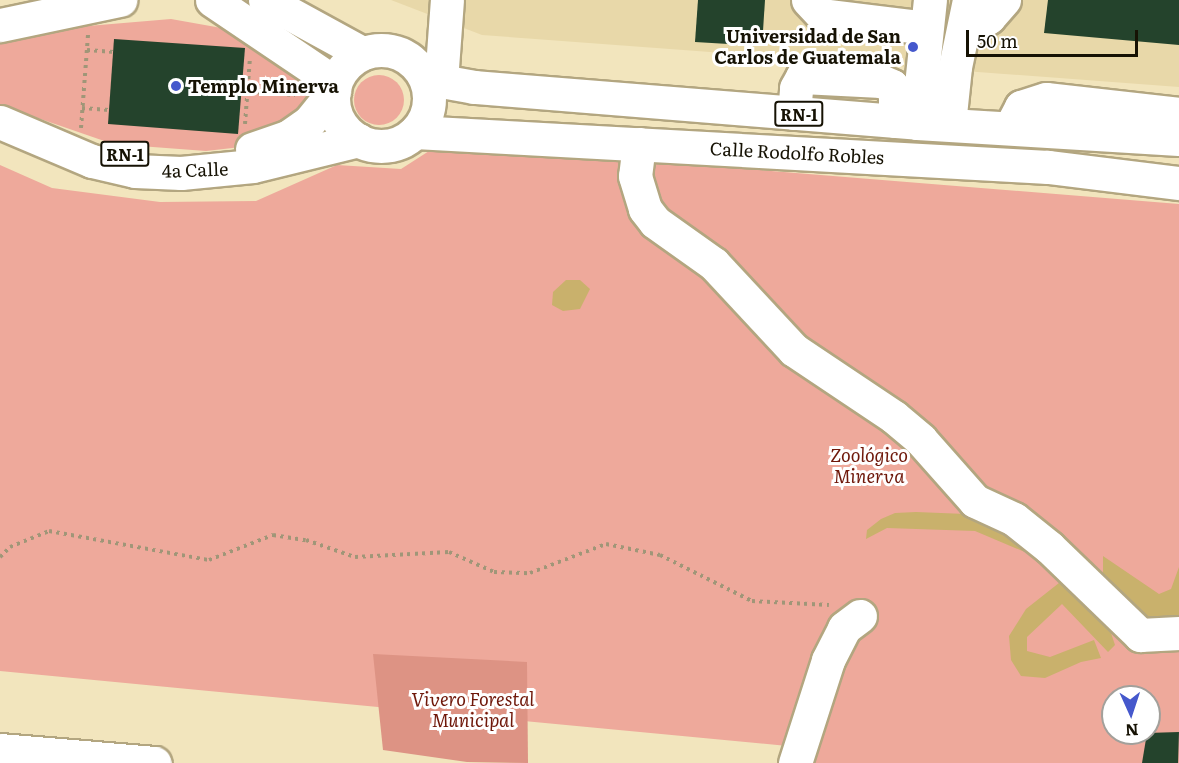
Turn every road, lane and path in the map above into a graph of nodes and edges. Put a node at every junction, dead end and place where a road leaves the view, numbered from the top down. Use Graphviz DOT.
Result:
graph roads {
  1 [pos="120,0"];
  2 [pos="212,0"];
  3 [pos="265,0"];
  4 [pos="447,0"];
  5 [pos="808,0"];
  6 [pos="969,0"];
  7 [pos="1004,0"];
  8 [pos="928,14"];
  9 [pos="0,25"];
  10 [pos="88,29"];
  11 [pos="963,34"];
  12 [pos="87,50"];
  13 [pos="114,52"];
  14 [pos="250,52"];
  15 [pos="362,53"];
  16 [pos="431,77"];
  17 [pos="324,90"];
  18 [pos="244,91"];
  19 [pos="82,108"];
  20 [pos="109,110"];
  21 [pos="0,112"];
  22 [pos="1179,114"];
  23 [pos="0,122"];
  24 [pos="920,123"];
  25 [pos="244,127"];
  26 [pos="1010,128"];
  27 [pos="80,132"];
  28 [pos="415,132"];
  29 [pos="1179,139"];
  30 [pos="359,140"];
  31 [pos="639,144"];
  32 [pos="1179,159"];
  33 [pos="1048,167"];
  34 [pos="1179,183"];
  35 [pos="0,557"];
  36 [pos="860,616"];
  37 [pos="1179,633"];
  38 [pos="0,750"];
  39 [pos="154,763"];
  40 [pos="795,763"];
  1 -- 9 [label="main road"];
  2 -- 17 [label="main road"];
  3 -- 15 [label="main road"];
  4 -- 16 [label="main road"];
  5 -- 8 [label="main road"];
  6 -- 11 [label="main road"];
  7 -- 11 [label="main road"];
  8 -- 24 [label="main road"];
  10 -- 12 [label="path"];
  11 -- 24 [label="main road"];
  12 -- 13 [label="path"];
  12 -- 19 [label="path"];
  14 -- 18 [label="path"];
  15 -- 16 [label="main road"];
  15 -- 17 [label="main road, RN-1"];
  16 -- 24 [label="main road, Calle Rodolfo Robles / RN-1"];
  16 -- 28 [label="main road"];
  17 -- 18 [label="path"];
  17 -- 21 [label="main road, 4a Calle / RN-1"];
  17 -- 30 [label="main road"];
  18 -- 25 [label="path"];
  19 -- 20 [label="path"];
  19 -- 27 [label="path"];
  22 -- 26 [label="main road"];
  23 -- 30 [label="main road, 4a Calle / RN-1"];
  24 -- 26 [label="main road, Calle Rodolfo Robles / RN-1"];
  26 -- 29 [label="main road, Calle Rodolfo Robles / RN-1"];
  28 -- 30 [label="main road, RN-1"];
  28 -- 31 [label="main road, Calle Rodolfo Robles / RN-1"];
  31 -- 33 [label="main road, Calle Rodolfo Robles / RN-1"];
  31 -- 37 [label="main road"];
  32 -- 33 [label="main road"];
  33 -- 34 [label="main road, Calle Rodolfo Robles / RN-1"];
  35 -- 36 [label="path"];
  36 -- 40 [label="main road"];
  38 -- 39 [label="main road"];
}
